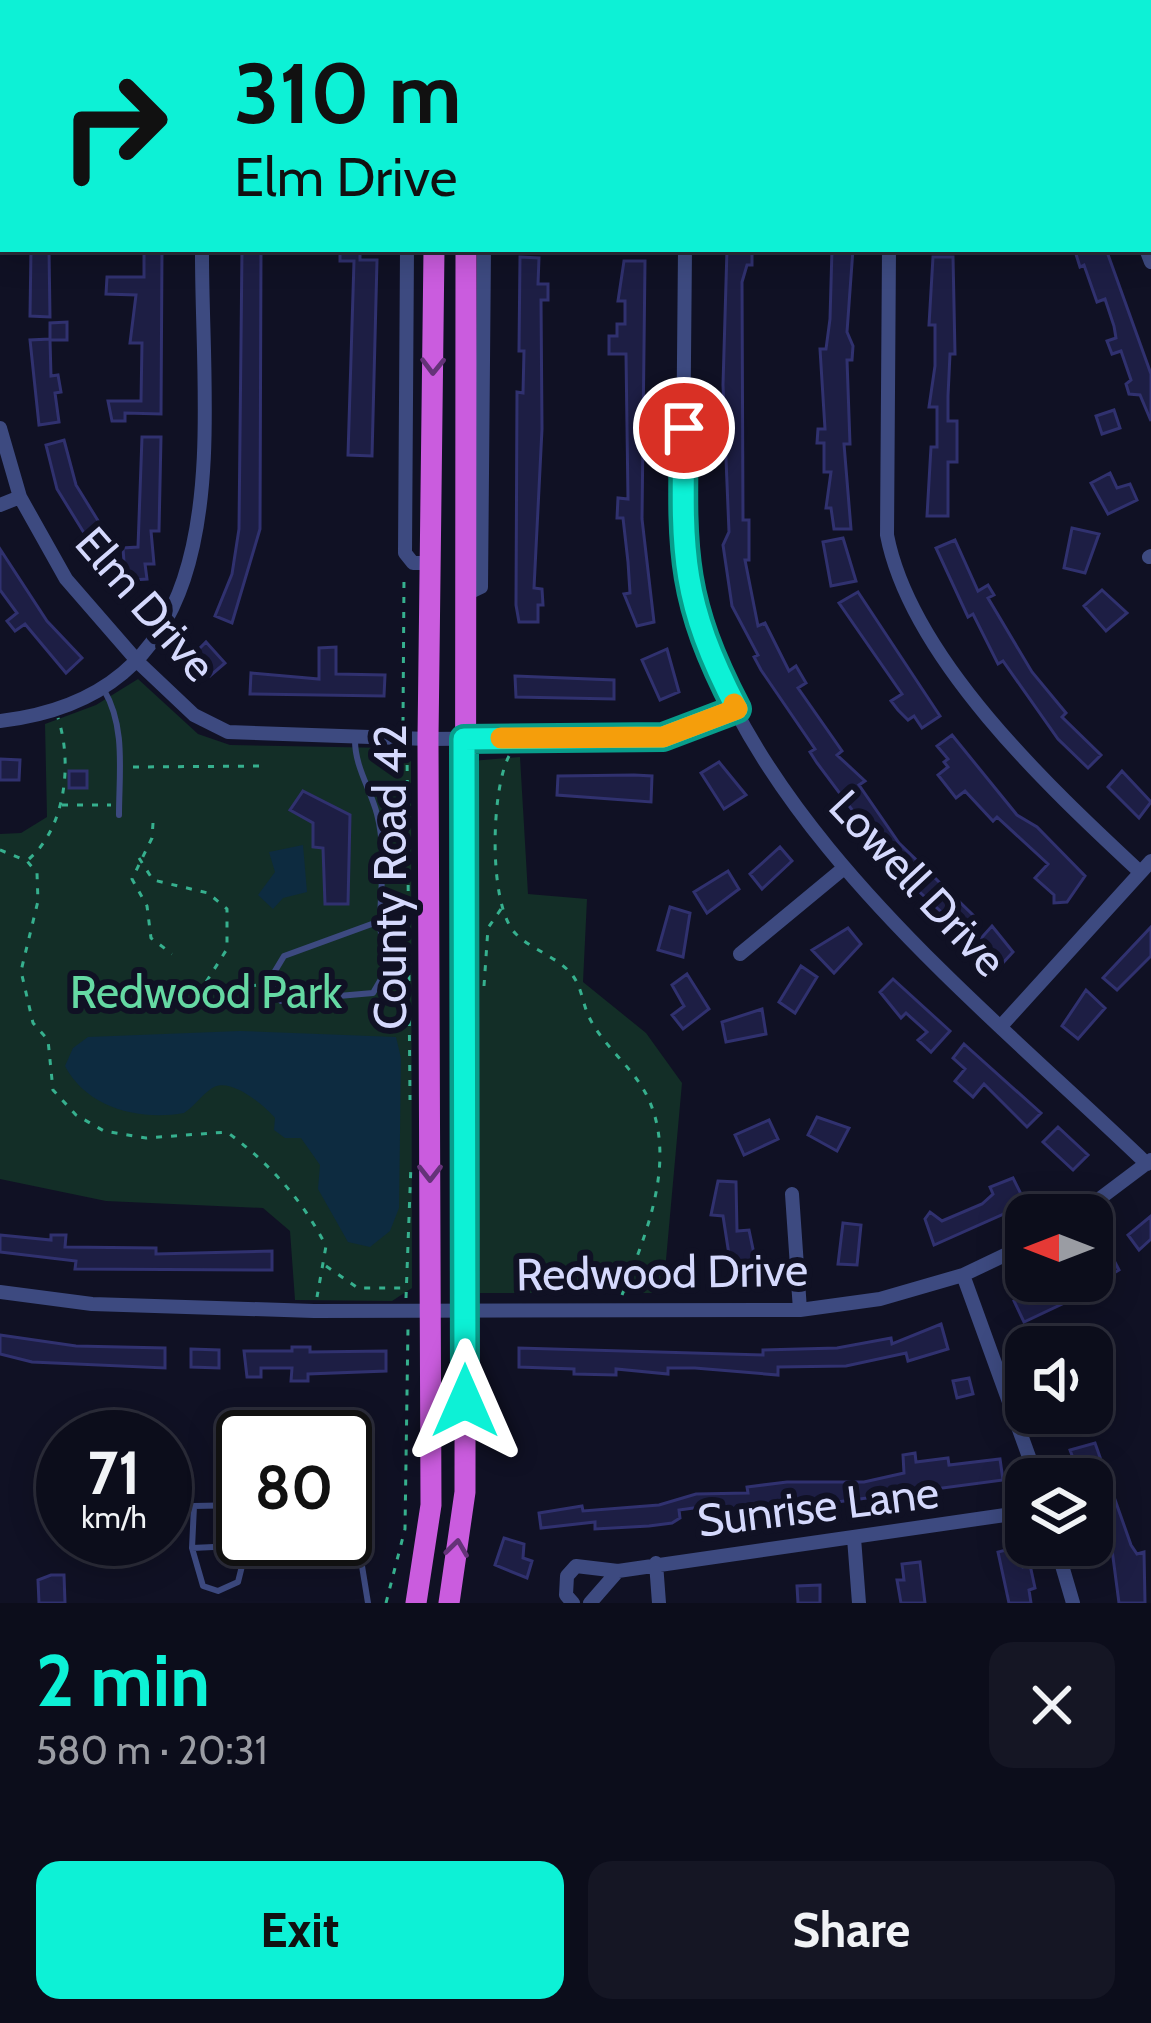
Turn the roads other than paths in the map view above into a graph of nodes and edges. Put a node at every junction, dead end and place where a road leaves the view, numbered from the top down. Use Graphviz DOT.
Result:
graph roads {
  1 [pos="202,252"];
  2 [pos="407,252"];
  3 [pos="434,252"];
  4 [pos="466,252"];
  5 [pos="484,252"];
  6 [pos="685,252"];
  7 [pos="889,252"];
  8 [pos="0,428"];
  9 [pos="20,497"];
  10 [pos="0,505"];
  11 [pos="430,563"];
  12 [pos="464,595"];
  13 [pos="139,663"];
  14 [pos="104,690"];
  15 [pos="737,709"];
  16 [pos="0,722"];
  17 [pos="355,736"];
  18 [pos="417,739"];
  19 [pos="464,739"];
  20 [pos="118,815"];
  21 [pos="1146,867"];
  22 [pos="844,868"];
  23 [pos="380,921"];
  24 [pos="740,954"];
  25 [pos="1002,1025"];
  26 [pos="1149,1162"];
  27 [pos="792,1194"];
  28 [pos="1106,1194"];
  29 [pos="1005,1255"];
  30 [pos="963,1275"];
  31 [pos="0,1292"];
  32 [pos="430,1309"];
  33 [pos="465,1310"];
  34 [pos="800,1310"];
  35 [pos="1029,1458"];
  36 [pos="216,1506"];
  37 [pos="1005,1515"];
  38 [pos="854,1538"];
  39 [pos="216,1547"];
  40 [pos="192,1548"];
  41 [pos="656,1563"];
  42 [pos="242,1566"];
  43 [pos="360,1566"];
  44 [pos="1062,1566"];
  45 [pos="618,1571"];
  46 [pos="368,1603"];
  47 [pos="416,1603"];
  48 [pos="449,1603"];
  49 [pos="573,1603"];
  50 [pos="590,1603"];
  51 [pos="659,1603"];
  52 [pos="860,1603"];
  53 [pos="1072,1603"];
  1 -- 13 [label="street"];
  2 -- 11 [label="street"];
  3 -- 11 [label="highway, County Road 42, one-way"];
  4 -- 12 [label="highway, County Road 42"];
  5 -- 12 [label="street"];
  6 -- 15 [label="street, Lowell Drive"];
  7 -- 21 [label="street"];
  8 -- 9 [label="street, Elm Drive"];
  9 -- 10 [label="street"];
  9 -- 13 [label="street, Elm Drive"];
  11 -- 18 [label="highway, County Road 42"];
  12 -- 19 [label="highway, County Road 42"];
  13 -- 14 [label="street"];
  13 -- 17 [label="street, Elm Drive"];
  14 -- 16 [label="street"];
  14 -- 20 [label="lane"];
  15 -- 19 [label="street, Elm Drive"];
  15 -- 22 [label="street, Lowell Drive"];
  17 -- 18 [label="street, Elm Drive"];
  17 -- 23 [label="lane"];
  18 -- 19 [label="street, Elm Drive"];
  18 -- 32 [label="highway, County Road 42, one-way"];
  19 -- 33 [label="highway, County Road 42"];
  21 -- 25 [label="street"];
  22 -- 24 [label="street"];
  22 -- 25 [label="street, Lowell Drive"];
  23 -- 23 [label="lane"];
  25 -- 26 [label="street, Lowell Drive"];
  26 -- 28 [label="street"];
  27 -- 34 [label="street"];
  29 -- 30 [label="street, Redwood Drive"];
  30 -- 34 [label="street, Redwood Drive"];
  30 -- 35 [label="street"];
  31 -- 32 [label="street, Redwood Drive"];
  32 -- 33 [label="street, Redwood Drive"];
  32 -- 47 [label="highway, County Road 42"];
  33 -- 34 [label="street, Redwood Drive"];
  48 -- 33 [label="highway, County Road 42, one-way"];
  36 -- 40 [label="lane"];
  37 -- 38 [label="street, Sunrise Lane"];
  38 -- 41 [label="street, Sunrise Lane"];
  38 -- 52 [label="street"];
  39 -- 40 [label="lane"];
  40 -- 42 [label="lane"];
  41 -- 45 [label="street, Sunrise Lane"];
  41 -- 51 [label="street"];
  43 -- 46 [label="lane"];
  44 -- 53 [label="street"];
  45 -- 49 [label="street, Sunrise Lane"];
  45 -- 50 [label="street"];
}
